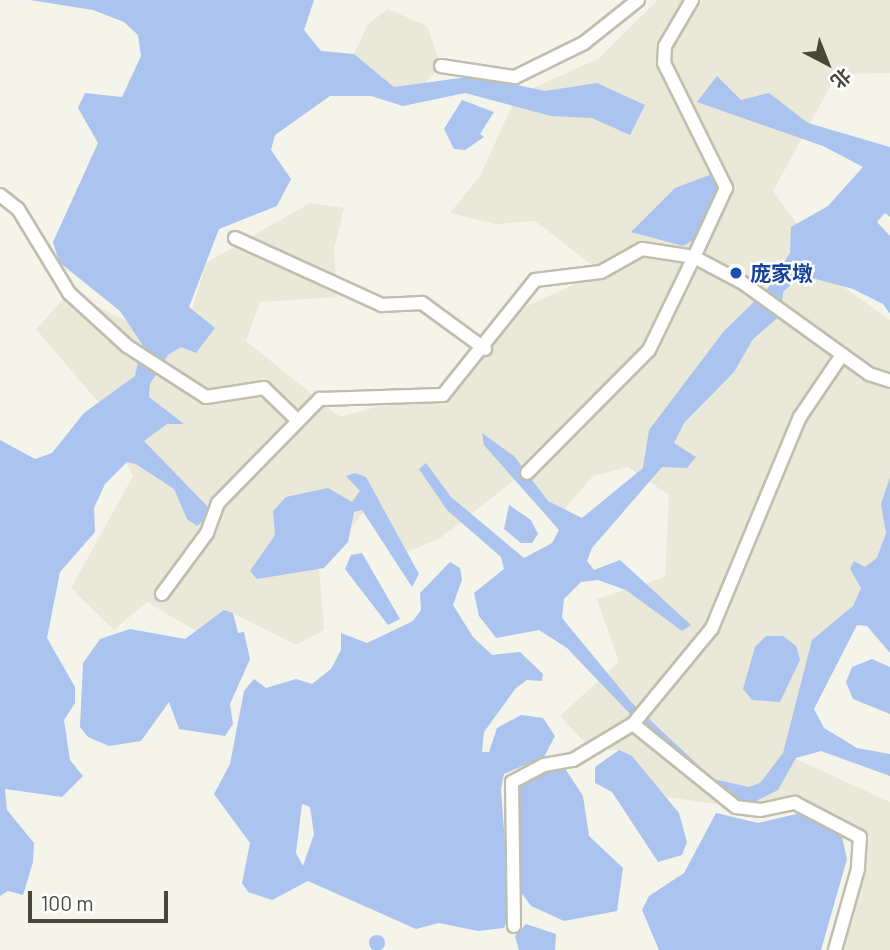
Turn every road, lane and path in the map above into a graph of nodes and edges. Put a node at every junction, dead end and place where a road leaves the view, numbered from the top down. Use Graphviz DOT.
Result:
graph roads {
  1 [pos="638,0"];
  2 [pos="692,0"];
  3 [pos="441,66"];
  4 [pos="0,195"];
  5 [pos="235,238"];
  6 [pos="694,257"];
  7 [pos="485,349"];
  8 [pos="842,355"];
  9 [pos="890,381"];
  10 [pos="297,420"];
  11 [pos="527,473"];
  12 [pos="162,594"];
  13 [pos="633,724"];
  14 [pos="514,926"];
  15 [pos="835,950"];
  1 -- 3 [label="street"];
  2 -- 6 [label="street"];
  4 -- 10 [label="street"];
  5 -- 7 [label="street"];
  6 -- 7 [label="street"];
  6 -- 8 [label="street"];
  6 -- 11 [label="street"];
  7 -- 10 [label="street"];
  8 -- 9 [label="street"];
  8 -- 13 [label="street"];
  10 -- 12 [label="street"];
  13 -- 14 [label="street"];
  13 -- 15 [label="street"];
}
